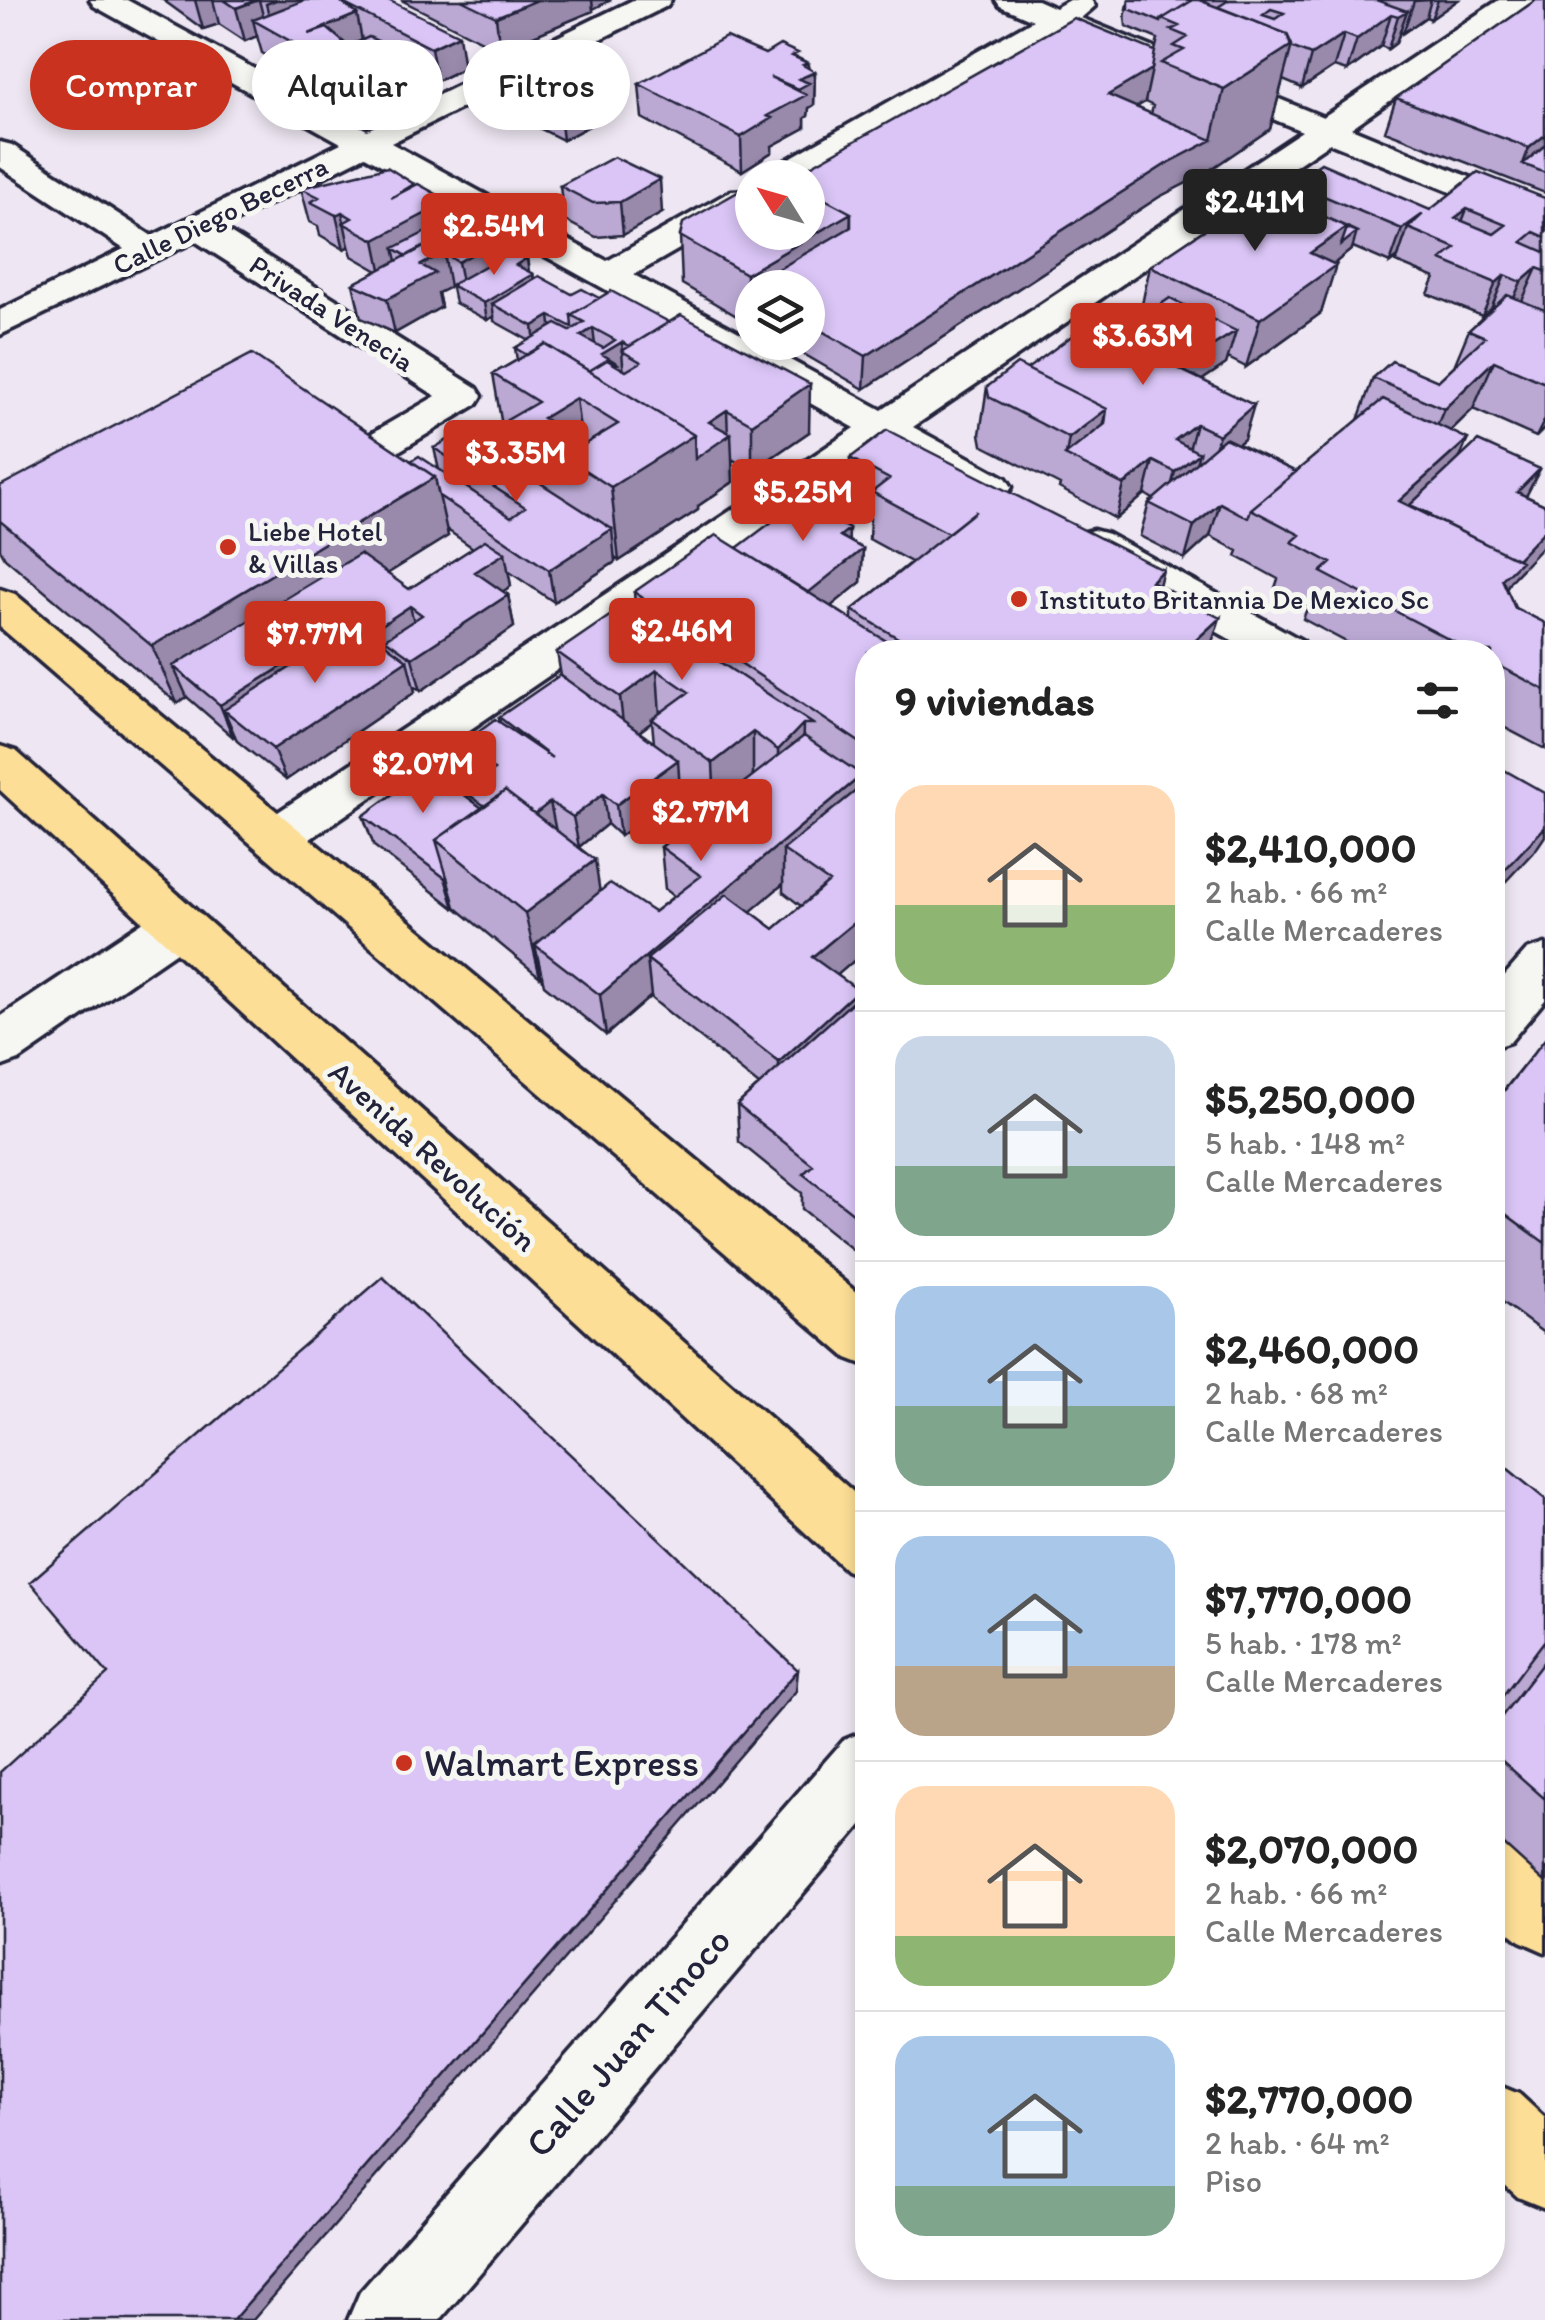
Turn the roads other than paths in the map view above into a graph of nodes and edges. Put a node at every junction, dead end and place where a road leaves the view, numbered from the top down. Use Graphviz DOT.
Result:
graph roads {
  1 [pos="105,0"];
  2 [pos="656,0"];
  3 [pos="1011,0"];
  4 [pos="1090,0"];
  5 [pos="1519,0"];
  6 [pos="1057,18"];
  7 [pos="1329,132"];
  8 [pos="362,144"];
  9 [pos="0,152"];
  10 [pos="810,160"];
  11 [pos="735,202"];
  12 [pos="1545,220"];
  13 [pos="196,226"];
  14 [pos="150,250"];
  15 [pos="607,276"];
  16 [pos="0,324"];
  17 [pos="884,426"];
  18 [pos="354,460"];
  19 [pos="1018,502"];
  20 [pos="1068,530"];
  21 [pos="0,604"];
  22 [pos="1265,640"];
  23 [pos="0,763"];
  24 [pos="277,837"];
  25 [pos="177,925"];
  26 [pos="1545,964"];
  27 [pos="1505,1012"];
  28 [pos="0,1045"];
  29 [pos="855,1328"];
  30 [pos="855,1536"];
  31 [pos="855,1779"];
  32 [pos="1505,1882"];
  33 [pos="1545,1916"];
  34 [pos="1505,2133"];
  35 [pos="1545,2170"];
  36 [pos="388,2320"];
  1 -- 8 [label="street"];
  2 -- 8 [label="street, Calle Diego Becerra"];
  3 -- 6 [label="street"];
  4 -- 6 [label="street"];
  5 -- 7 [label="street"];
  6 -- 7 [label="street"];
  6 -- 10 [label="street"];
  7 -- 12 [label="street"];
  7 -- 17 [label="street"];
  8 -- 13 [label="street, Calle Diego Becerra"];
  8 -- 15 [label="street"];
  9 -- 14 [label="street"];
  11 -- 15 [label="street"];
  13 -- 14 [label="street, Calle Diego Becerra"];
  13 -- 18 [label="street, Privada Venecia"];
  14 -- 16 [label="street, Calle Diego Becerra"];
  15 -- 17 [label="street"];
  17 -- 19 [label="street"];
  17 -- 24 [label="street"];
  20 -- 22 [label="street"];
  21 -- 24 [label="main road"];
  23 -- 25 [label="main road, Avenida Revolución"];
  24 -- 29 [label="main road"];
  25 -- 28 [label="street"];
  25 -- 30 [label="main road, Avenida Revolución"];
  26 -- 27 [label="street"];
  31 -- 36 [label="street, Calle Juan Tinoco"];
  32 -- 33 [label="main road"];
  34 -- 35 [label="main road"];
}
